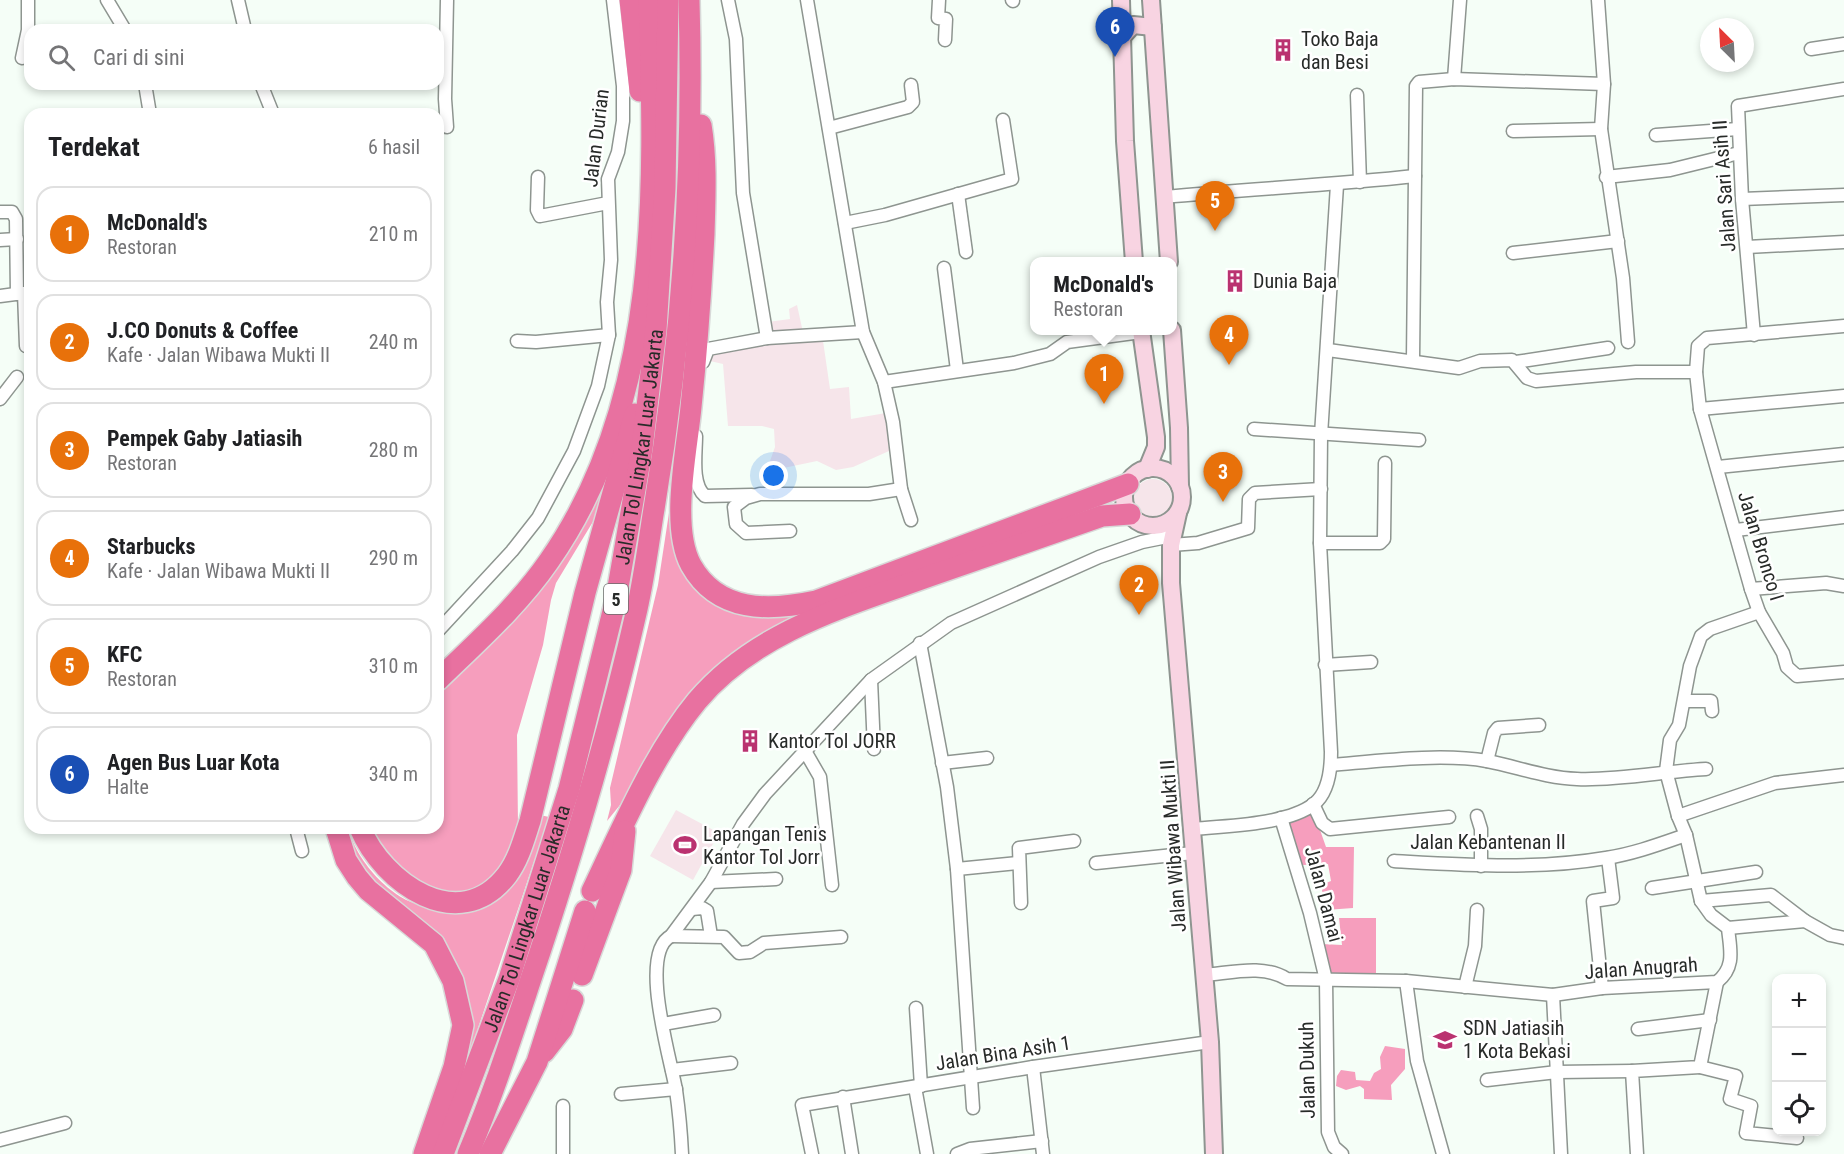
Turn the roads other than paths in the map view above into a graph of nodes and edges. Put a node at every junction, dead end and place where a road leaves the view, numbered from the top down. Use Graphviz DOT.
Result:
graph roads {
  1 [pos="28,0"];
  2 [pos="107,0"];
  3 [pos="238,0"];
  4 [pos="447,0"];
  5 [pos="613,0"];
  6 [pos="630,0"];
  7 [pos="649,0"];
  8 [pos="668,0"];
  9 [pos="689,0"];
  10 [pos="728,0"];
  11 [pos="807,0"];
  12 [pos="939,0"];
  13 [pos="1121,0"];
  14 [pos="1151,0"];
  15 [pos="1460,0"];
  16 [pos="1598,0"];
  17 [pos="28,24"];
  18 [pos="121,24"];
  19 [pos="244,24"];
  20 [pos="1153,27"];
  21 [pos="1122,37"];
  22 [pos="945,40"];
  23 [pos="1844,44"];
  24 [pos="24,49"];
  25 [pos="1811,49"];
  26 [pos="22,58"];
  27 [pos="690,62"];
  28 [pos="1454,79"];
  29 [pos="1604,84"];
  30 [pos="911,85"];
  31 [pos="1844,89"];
  32 [pos="146,90"];
  33 [pos="263,90"];
  34 [pos="1357,95"];
  35 [pos="149,108"];
  36 [pos="271,108"];
  37 [pos="1003,120"];
  38 [pos="447,128"];
  39 [pos="829,128"];
  40 [pos="1600,129"];
  41 [pos="1738,129"];
  42 [pos="1513,131"];
  43 [pos="1656,135"];
  44 [pos="1739,153"];
  45 [pos="1415,176"];
  46 [pos="538,177"];
  47 [pos="1606,177"];
  48 [pos="1360,182"];
  49 [pos="1337,185"];
  50 [pos="958,194"];
  51 [pos="1844,195"];
  52 [pos="1164,197"];
  53 [pos="1742,198"];
  54 [pos="608,203"];
  55 [pos="0,212"];
  56 [pos="845,223"];
  57 [pos="16,239"];
  58 [pos="0,240"];
  59 [pos="1618,241"];
  60 [pos="1844,242"];
  61 [pos="1747,247"];
  62 [pos="966,252"];
  63 [pos="1513,253"];
  64 [pos="1134,257"];
  65 [pos="1169,257"];
  66 [pos="944,268"];
  67 [pos="23,293"];
  68 [pos="0,296"];
  69 [pos="24,311"];
  70 [pos="1844,326"];
  71 [pos="656,330"];
  72 [pos="863,332"];
  73 [pos="609,335"];
  74 [pos="1114,335"];
  75 [pos="1142,335"];
  76 [pos="1172,335"];
  77 [pos="1754,335"];
  78 [pos="767,338"];
  79 [pos="517,340"];
  80 [pos="1628,342"];
  81 [pos="1608,348"];
  82 [pos="1328,350"];
  83 [pos="1413,359"];
  84 [pos="1516,362"];
  85 [pos="957,370"];
  86 [pos="1696,372"];
  87 [pos="17,377"];
  88 [pos="884,382"];
  89 [pos="1844,396"];
  90 [pos="0,399"];
  91 [pos="1700,409"];
  92 [pos="1254,429"];
  93 [pos="1321,435"];
  94 [pos="1419,440"];
  95 [pos="1844,454"];
  96 [pos="1385,463"];
  97 [pos="1718,467"];
  98 [pos="1147,469"];
  99 [pos="1128,484"];
  100 [pos="1180,487"];
  101 [pos="901,489"];
  102 [pos="1321,489"];
  103 [pos="752,495"];
  104 [pos="1178,513"];
  105 [pos="1844,517"];
  106 [pos="911,519"];
  107 [pos="1138,520"];
  108 [pos="1736,530"];
  109 [pos="790,531"];
  110 [pos="1171,540"];
  111 [pos="1320,543"];
  112 [pos="1844,586"];
  113 [pos="1751,589"];
  114 [pos="1759,612"];
  115 [pos="444,625"];
  116 [pos="920,643"];
  117 [pos="444,656"];
  118 [pos="1371,662"];
  119 [pos="1325,665"];
  120 [pos="1844,672"];
  121 [pos="444,674"];
  122 [pos="871,680"];
  123 [pos="1685,701"];
  124 [pos="1712,711"];
  125 [pos="1539,725"];
  126 [pos="874,749"];
  127 [pos="805,750"];
  128 [pos="987,758"];
  129 [pos="1487,761"];
  130 [pos="942,763"];
  131 [pos="1331,765"];
  132 [pos="1706,769"];
  133 [pos="1666,771"];
  134 [pos="1844,775"];
  135 [pos="1313,804"];
  136 [pos="1477,816"];
  137 [pos="1678,816"];
  138 [pos="1449,817"];
  139 [pos="1281,818"];
  140 [pos="624,824"];
  141 [pos="1191,829"];
  142 [pos="298,834"];
  143 [pos="338,834"];
  144 [pos="363,834"];
  145 [pos="1686,835"];
  146 [pos="1074,841"];
  147 [pos="302,851"];
  148 [pos="1193,853"];
  149 [pos="1608,858"];
  150 [pos="1394,861"];
  151 [pos="1018,863"];
  152 [pos="1096,863"];
  153 [pos="1481,866"];
  154 [pos="957,869"];
  155 [pos="1756,872"];
  156 [pos="776,879"];
  157 [pos="1696,881"];
  158 [pos="711,882"];
  159 [pos="832,885"];
  160 [pos="1652,888"];
  161 [pos="1701,901"];
  162 [pos="1021,903"];
  163 [pos="692,909"];
  164 [pos="1477,910"];
  165 [pos="1805,921"];
  166 [pos="1728,928"];
  167 [pos="671,936"];
  168 [pos="711,936"];
  169 [pos="841,937"];
  170 [pos="1844,938"];
  171 [pos="582,975"];
  172 [pos="1204,975"];
  173 [pos="1326,980"];
  174 [pos="1406,981"];
  175 [pos="1717,982"];
  176 [pos="1465,987"];
  177 [pos="1602,988"];
  178 [pos="1553,995"];
  179 [pos="573,1000"];
  180 [pos="915,1008"];
  181 [pos="714,1015"];
  182 [pos="1710,1020"];
  183 [pos="663,1024"];
  184 [pos="1638,1029"];
  185 [pos="1210,1042"];
  186 [pos="537,1062"];
  187 [pos="730,1063"];
  188 [pos="1033,1066"];
  189 [pos="1700,1067"];
  190 [pos="672,1070"];
  191 [pos="1632,1071"];
  192 [pos="1557,1072"];
  193 [pos="969,1078"];
  194 [pos="1487,1080"];
  195 [pos="918,1086"];
  196 [pos="676,1089"];
  197 [pos="621,1094"];
  198 [pos="843,1097"];
  199 [pos="563,1106"];
  200 [pos="973,1108"];
  201 [pos="65,1123"];
  202 [pos="1797,1138"];
  203 [pos="0,1140"];
  204 [pos="1042,1141"];
  205 [pos="424,1154"];
  206 [pos="443,1154"];
  207 [pos="468,1154"];
  208 [pos="490,1154"];
  209 [pos="563,1154"];
  210 [pos="682,1154"];
  211 [pos="812,1154"];
  212 [pos="852,1154"];
  213 [pos="927,1154"];
  214 [pos="957,1154"];
  215 [pos="1043,1154"];
  216 [pos="1214,1154"];
  217 [pos="1342,1154"];
  218 [pos="1443,1154"];
  219 [pos="1561,1154"];
  220 [pos="1637,1154"];
  1 -- 17 [label="street"];
  2 -- 18 [label="street"];
  3 -- 19 [label="street"];
  4 -- 38 [label="street"];
  5 -- 54 [label="street, Jalan Durian"];
  6 -- 117 [label="highway"];
  7 -- 121 [label="highway"];
  8 -- 71 [label="highway, Jalan Tol Lingkar Luar Jakarta / 5"];
  9 -- 27 [label="highway, Jalan Tol Lingkar Luar Jakarta / 5"];
  10 -- 78 [label="street"];
  11 -- 39 [label="street"];
  12 -- 22 [label="street"];
  13 -- 21 [label="main road"];
  14 -- 20 [label="main road"];
  15 -- 28 [label="street"];
  16 -- 29 [label="street"];
  20 -- 21 [label="main road"];
  20 -- 52 [label="main road"];
  21 -- 64 [label="main road"];
  23 -- 25 [label="street"];
  24 -- 26 [label="street"];
  27 -- 99 [label="highway"];
  27 -- 207 [label="highway, Jalan Tol Lingkar Luar Jakarta / 5"];
  28 -- 29 [label="street"];
  28 -- 45 [label="street"];
  29 -- 40 [label="street"];
  30 -- 39 [label="street"];
  31 -- 41 [label="street, Jalan Sari Asih II"];
  32 -- 35 [label="street"];
  33 -- 36 [label="street"];
  34 -- 48 [label="street"];
  37 -- 50 [label="street"];
  39 -- 56 [label="street"];
  40 -- 42 [label="street"];
  40 -- 47 [label="street"];
  41 -- 43 [label="street"];
  41 -- 44 [label="street, Jalan Sari Asih II"];
  44 -- 47 [label="street"];
  44 -- 53 [label="street, Jalan Sari Asih II"];
  45 -- 48 [label="street"];
  45 -- 83 [label="street"];
  46 -- 54 [label="street"];
  47 -- 59 [label="street"];
  48 -- 49 [label="street"];
  49 -- 52 [label="street"];
  49 -- 82 [label="street"];
  50 -- 56 [label="street"];
  50 -- 62 [label="street"];
  51 -- 53 [label="street"];
  52 -- 65 [label="main road"];
  53 -- 61 [label="street, Jalan Sari Asih II"];
  54 -- 73 [label="street, Jalan Durian"];
  55 -- 57 [label="street"];
  56 -- 72 [label="street"];
  57 -- 58 [label="street"];
  57 -- 67 [label="street"];
  59 -- 63 [label="street"];
  59 -- 80 [label="street"];
  60 -- 61 [label="street"];
  61 -- 77 [label="street, Jalan Sari Asih II"];
  66 -- 85 [label="street"];
  67 -- 68 [label="street"];
  67 -- 69 [label="street"];
  70 -- 77 [label="street"];
  71 -- 144 [label="highway"];
  71 -- 206 [label="highway, Jalan Tol Lingkar Luar Jakarta / 5"];
  72 -- 78 [label="street"];
  72 -- 88 [label="street"];
  73 -- 79 [label="street"];
  73 -- 115 [label="street, Jalan Durian"];
  74 -- 85 [label="street"];
  75 -- 98 [label="main road"];
  76 -- 100 [label="main road"];
  77 -- 86 [label="street, Jalan Bronco I"];
  78 -- 103 [label="street"];
  81 -- 84 [label="street"];
  82 -- 83 [label="street"];
  82 -- 93 [label="street"];
  83 -- 84 [label="street"];
  84 -- 86 [label="street"];
  85 -- 88 [label="street"];
  86 -- 91 [label="street, Jalan Bronco I"];
  87 -- 90 [label="street"];
  88 -- 101 [label="street"];
  89 -- 91 [label="street"];
  91 -- 97 [label="street, Jalan Bronco I"];
  92 -- 93 [label="street"];
  93 -- 94 [label="street"];
  93 -- 102 [label="street"];
  95 -- 97 [label="street"];
  96 -- 111 [label="street"];
  97 -- 108 [label="street, Jalan Bronco I"];
  98 -- 99 [label="main road"];
  98 -- 100 [label="main road"];
  99 -- 107 [label="main road"];
  100 -- 104 [label="main road"];
  101 -- 103 [label="street"];
  101 -- 106 [label="street"];
  102 -- 110 [label="street"];
  102 -- 111 [label="street"];
  103 -- 109 [label="street"];
  104 -- 107 [label="main road"];
  104 -- 110 [label="main road, Jalan Wibawa Mukti II"];
  105 -- 108 [label="street"];
  107 -- 110 [label="main road"];
  107 -- 140 [label="highway"];
  108 -- 113 [label="street, Jalan Bronco I"];
  110 -- 116 [label="street"];
  110 -- 141 [label="main road, Jalan Wibawa Mukti II"];
  111 -- 119 [label="street"];
  112 -- 113 [label="street"];
  113 -- 114 [label="street, Jalan Bronco I"];
  114 -- 120 [label="street, Jalan Bronco I"];
  114 -- 123 [label="street"];
  116 -- 122 [label="street"];
  116 -- 130 [label="street"];
  118 -- 119 [label="street"];
  119 -- 131 [label="street"];
  122 -- 126 [label="street"];
  122 -- 127 [label="street"];
  123 -- 124 [label="street"];
  123 -- 133 [label="street"];
  125 -- 129 [label="street"];
  127 -- 158 [label="street"];
  127 -- 159 [label="street"];
  128 -- 130 [label="street"];
  129 -- 131 [label="street"];
  129 -- 133 [label="street"];
  130 -- 154 [label="street"];
  131 -- 135 [label="street"];
  132 -- 133 [label="street"];
  133 -- 137 [label="street"];
  134 -- 137 [label="street"];
  135 -- 138 [label="street"];
  135 -- 139 [label="street"];
  136 -- 153 [label="street"];
  137 -- 145 [label="street"];
  139 -- 141 [label="street"];
  139 -- 173 [label="street, Jalan Damai"];
  140 -- 171 [label="highway"];
  140 -- 186 [label="highway"];
  141 -- 148 [label="main road, Jalan Wibawa Mukti II"];
  142 -- 147 [label="street"];
  143 -- 205 [label="highway"];
  145 -- 149 [label="street, Jalan Kebantenan II"];
  145 -- 157 [label="street"];
  146 -- 151 [label="street"];
  148 -- 152 [label="street"];
  148 -- 172 [label="main road, Jalan Wibawa Mukti II"];
  149 -- 153 [label="street, Jalan Kebantenan II"];
  149 -- 177 [label="street"];
  150 -- 153 [label="street, Jalan Kebantenan II"];
  151 -- 154 [label="street"];
  151 -- 162 [label="street"];
  154 -- 193 [label="street"];
  155 -- 157 [label="street"];
  156 -- 158 [label="street"];
  157 -- 160 [label="street"];
  157 -- 161 [label="street"];
  158 -- 163 [label="street"];
  161 -- 165 [label="street"];
  161 -- 166 [label="street"];
  163 -- 167 [label="street"];
  163 -- 168 [label="street"];
  164 -- 176 [label="street"];
  165 -- 166 [label="street"];
  165 -- 170 [label="street"];
  166 -- 175 [label="street, Jalan Anugrah"];
  167 -- 168 [label="street"];
  167 -- 183 [label="street"];
  168 -- 169 [label="street"];
  172 -- 173 [label="street, Jalan Anugrah"];
  172 -- 185 [label="main road, Jalan Wibawa Mukti II"];
  173 -- 174 [label="street, Jalan Anugrah"];
  173 -- 217 [label="street, Jalan Dukuh"];
  174 -- 176 [label="street, Jalan Anugrah"];
  174 -- 218 [label="street"];
  175 -- 177 [label="street, Jalan Anugrah"];
  175 -- 182 [label="street"];
  176 -- 178 [label="street, Jalan Anugrah"];
  177 -- 178 [label="street, Jalan Anugrah"];
  178 -- 192 [label="street"];
  179 -- 186 [label="highway"];
  180 -- 195 [label="street"];
  181 -- 183 [label="street"];
  182 -- 184 [label="street"];
  182 -- 189 [label="street"];
  183 -- 190 [label="street"];
  185 -- 188 [label="street, Jalan Bina Asih 1"];
  185 -- 216 [label="main road, Jalan Wibawa Mukti II"];
  186 -- 208 [label="highway"];
  187 -- 190 [label="street"];
  188 -- 193 [label="street, Jalan Bina Asih 1"];
  188 -- 204 [label="street"];
  189 -- 191 [label="street"];
  189 -- 202 [label="street"];
  190 -- 196 [label="street"];
  191 -- 192 [label="street"];
  191 -- 220 [label="street"];
  192 -- 194 [label="street"];
  192 -- 219 [label="street"];
  193 -- 195 [label="street, Jalan Bina Asih 1"];
  193 -- 200 [label="street"];
  195 -- 198 [label="street, Jalan Bina Asih 1"];
  195 -- 213 [label="street"];
  196 -- 197 [label="street"];
  196 -- 210 [label="street"];
  198 -- 211 [label="street, Jalan Bina Asih 1"];
  198 -- 212 [label="street"];
  199 -- 209 [label="street"];
  201 -- 203 [label="street"];
  204 -- 214 [label="street"];
  204 -- 215 [label="street"];
}
